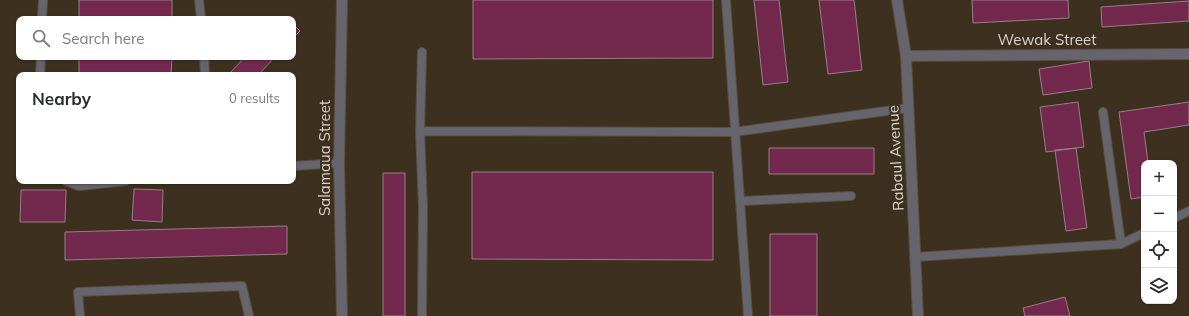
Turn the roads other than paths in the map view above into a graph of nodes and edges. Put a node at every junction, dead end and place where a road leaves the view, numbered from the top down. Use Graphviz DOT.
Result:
graph roads {
  1 [pos="43,0"];
  2 [pos="199,0"];
  3 [pos="342,0"];
  4 [pos="726,0"];
  5 [pos="897,0"];
  6 [pos="42,16"];
  7 [pos="201,16"];
  8 [pos="422,52"];
  9 [pos="1189,54"];
  10 [pos="906,56"];
  11 [pos="41,60"];
  12 [pos="204,60"];
  13 [pos="40,72"];
  14 [pos="206,72"];
  15 [pos="908,108"];
  16 [pos="1103,112"];
  17 [pos="420,131"];
  18 [pos="734,132"];
  19 [pos="339,163"];
  20 [pos="296,166"];
  21 [pos="74,184"];
  22 [pos="98,184"];
  23 [pos="851,196"];
  24 [pos="741,201"];
  25 [pos="1189,211"];
  26 [pos="1177,217"];
  27 [pos="1141,234"];
  28 [pos="1121,244"];
  29 [pos="915,257"];
  30 [pos="80,316"];
  31 [pos="249,316"];
  32 [pos="342,316"];
  33 [pos="422,316"];
  34 [pos="748,316"];
  35 [pos="918,316"];
  1 -- 6 [label="lane"];
  2 -- 7 [label="lane"];
  3 -- 19 [label="street, Salamaua Street"];
  4 -- 18 [label="lane"];
  5 -- 10 [label="street, Rabaul Avenue"];
  8 -- 17 [label="lane"];
  9 -- 10 [label="street, Wewak Street"];
  10 -- 15 [label="street, Rabaul Avenue"];
  11 -- 13 [label="lane"];
  12 -- 14 [label="lane"];
  15 -- 18 [label="lane"];
  15 -- 29 [label="street, Rabaul Avenue"];
  16 -- 28 [label="lane"];
  17 -- 18 [label="lane"];
  17 -- 33 [label="lane"];
  18 -- 24 [label="lane"];
  19 -- 20 [label="lane"];
  19 -- 32 [label="street, Salamaua Street"];
  21 -- 22 [label="lane"];
  23 -- 24 [label="lane"];
  24 -- 34 [label="lane"];
  25 -- 26 [label="lane"];
  27 -- 28 [label="lane"];
  28 -- 29 [label="lane"];
  29 -- 35 [label="street, Rabaul Avenue"];
  30 -- 31 [label="lane"];
}
